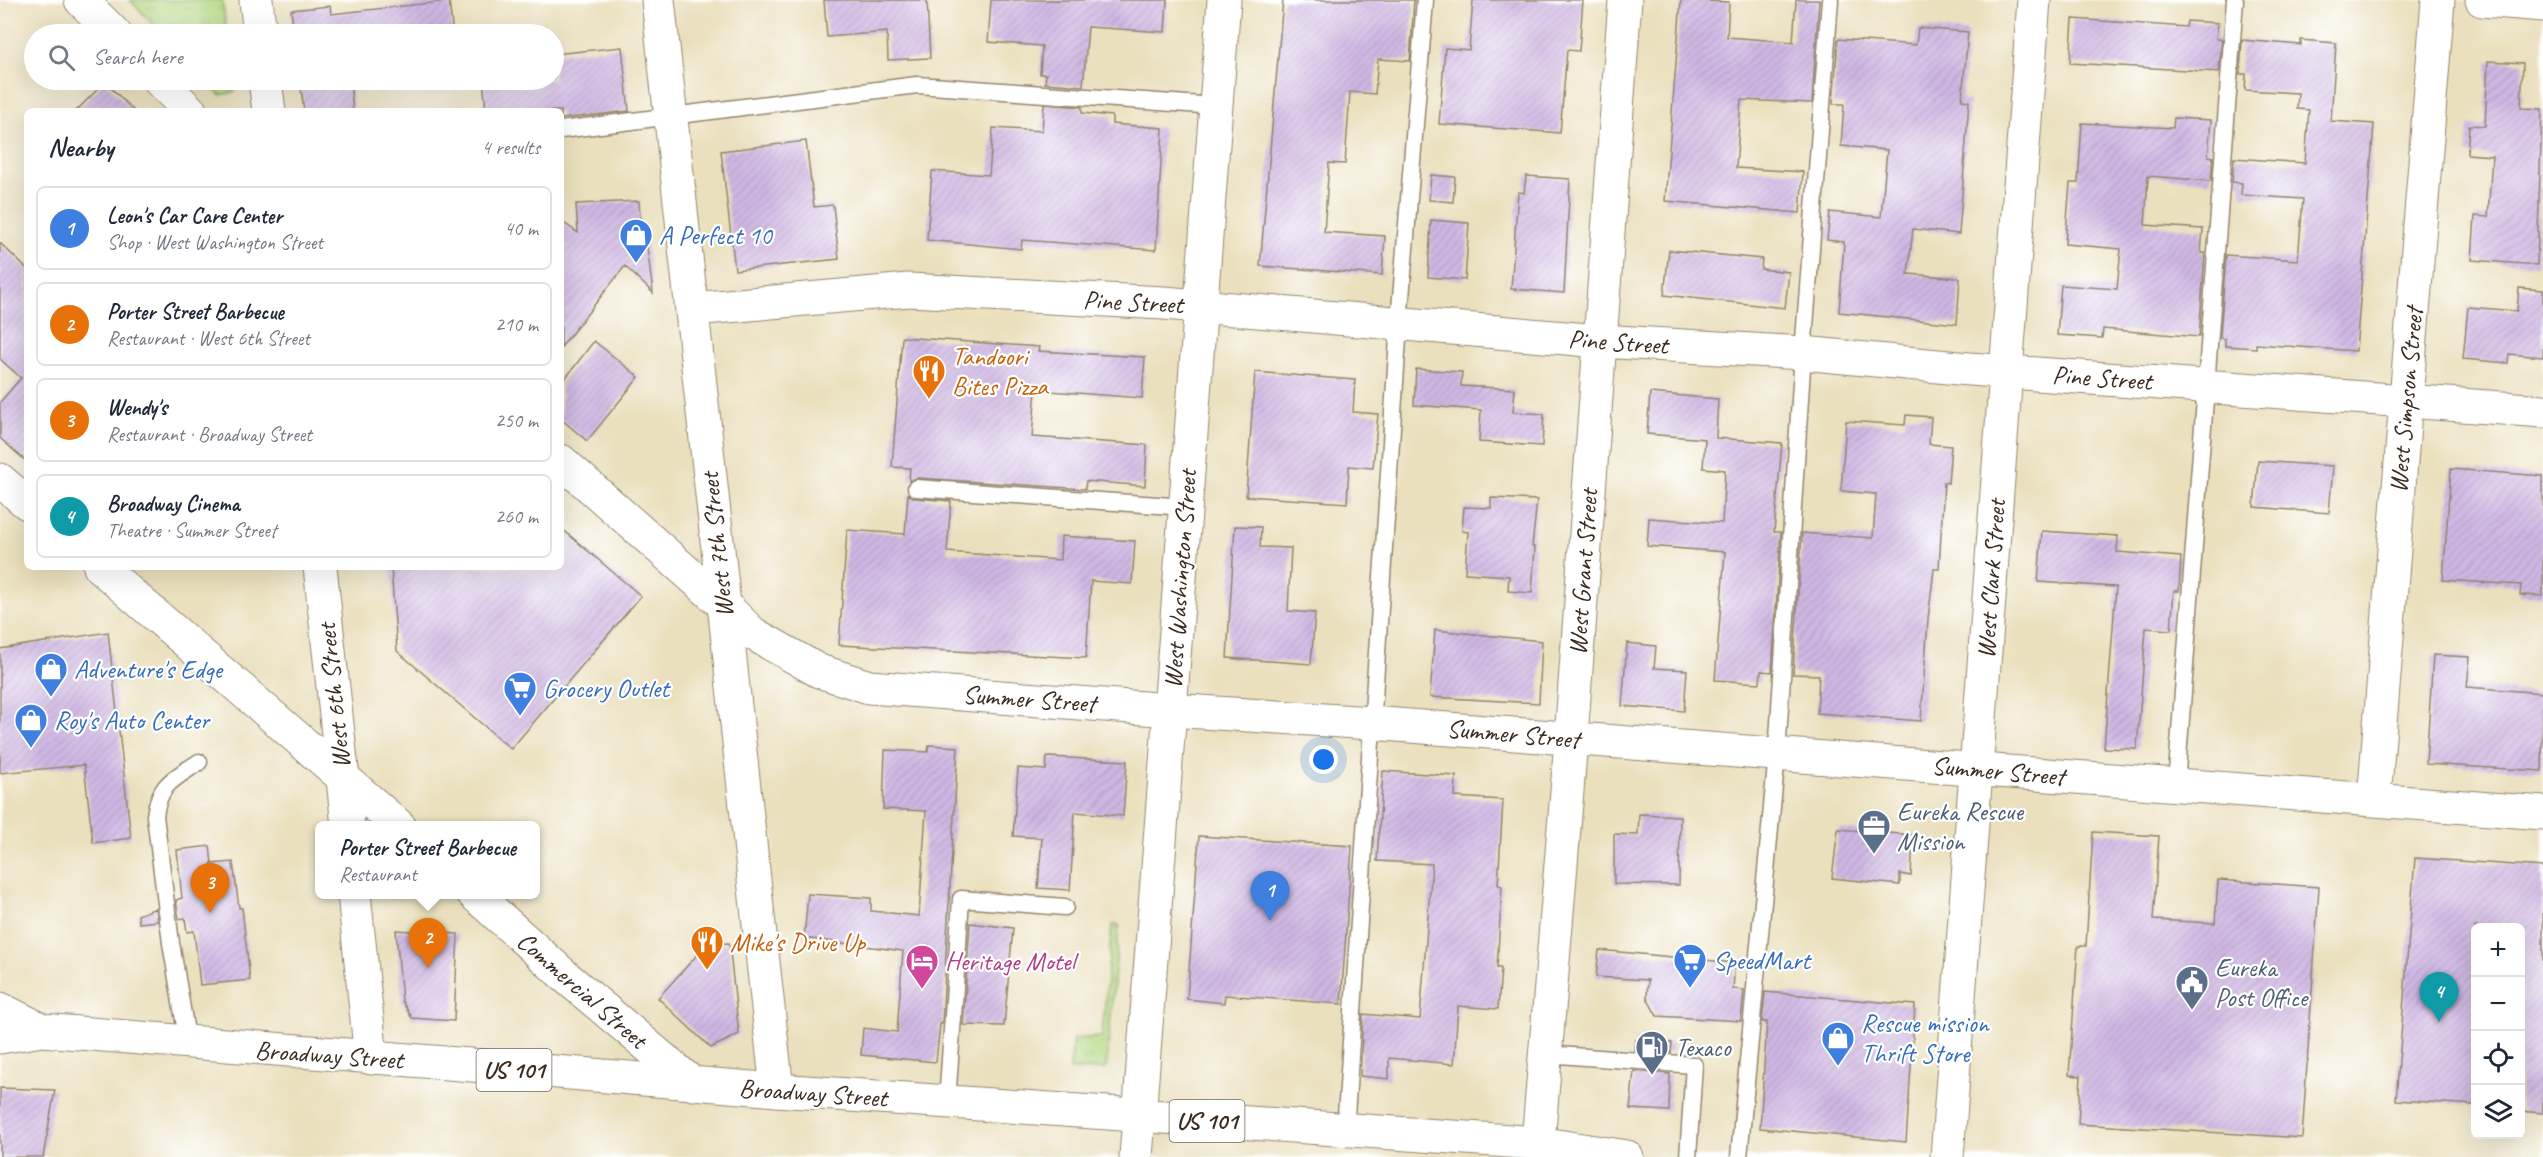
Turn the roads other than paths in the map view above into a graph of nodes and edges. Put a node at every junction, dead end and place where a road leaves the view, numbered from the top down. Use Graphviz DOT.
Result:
graph roads {
  1 [pos="81,0"];
  2 [pos="256,0"];
  3 [pos="658,0"];
  4 [pos="1224,0"];
  5 [pos="1425,0"];
  6 [pos="1625,0"];
  7 [pos="1830,0"];
  8 [pos="2034,0"];
  9 [pos="2235,0"];
  10 [pos="2438,0"];
  11 [pos="2482,0"];
  12 [pos="2543,5"];
  13 [pos="105,24"];
  14 [pos="259,24"];
  15 [pos="169,90"];
  16 [pos="266,90"];
  17 [pos="1216,106"];
  18 [pos="187,108"];
  19 [pos="269,108"];
  20 [pos="670,115"];
  21 [pos="564,133"];
  22 [pos="1201,306"];
  23 [pos="693,309"];
  24 [pos="1399,323"];
  25 [pos="1600,341"];
  26 [pos="1803,353"];
  27 [pos="2006,372"];
  28 [pos="2205,385"];
  29 [pos="2406,401"];
  30 [pos="2543,411"];
  31 [pos="564,464"];
  32 [pos="0,480"];
  33 [pos="916,488"];
  34 [pos="24,500"];
  35 [pos="1186,507"];
  36 [pos="104,570"];
  37 [pos="320,570"];
  38 [pos="723,604"];
  39 [pos="1170,710"];
  40 [pos="1371,723"];
  41 [pos="1570,739"];
  42 [pos="1777,753"];
  43 [pos="199,762"];
  44 [pos="1977,769"];
  45 [pos="343,774"];
  46 [pos="2175,785"];
  47 [pos="2374,800"];
  48 [pos="2543,813"];
  49 [pos="348,821"];
  50 [pos="395,821"];
  51 [pos="355,899"];
  52 [pos="480,899"];
  53 [pos="1065,907"];
  54 [pos="0,1009"];
  55 [pos="42,1030"];
  56 [pos="0,1037"];
  57 [pos="188,1044"];
  58 [pos="1545,1054"];
  59 [pos="371,1058"];
  60 [pos="693,1084"];
  61 [pos="777,1090"];
  62 [pos="947,1103"];
  63 [pos="1139,1116"];
  64 [pos="1345,1131"];
  65 [pos="1535,1149"];
  66 [pos="1136,1157"];
  67 [pos="1627,1157"];
  68 [pos="1688,1157"];
  69 [pos="1739,1157"];
  70 [pos="1947,1157"];
  1 -- 13 [label="main road"];
  2 -- 14 [label="main road"];
  3 -- 20 [label="main road, West 7th Street"];
  4 -- 17 [label="main road, West Washington Street"];
  5 -- 24 [label="lane"];
  6 -- 25 [label="main road, West Grant Street"];
  7 -- 26 [label="lane"];
  8 -- 27 [label="main road, West Clark Street"];
  9 -- 28 [label="lane"];
  10 -- 29 [label="main road, West Simpson Street"];
  11 -- 12 [label="main road"];
  15 -- 18 [label="main road"];
  16 -- 19 [label="main road"];
  17 -- 20 [label="lane"];
  17 -- 22 [label="main road, West Washington Street"];
  20 -- 21 [label="lane"];
  20 -- 23 [label="main road, West 7th Street"];
  22 -- 23 [label="main road, Pine Street"];
  22 -- 24 [label="main road, Pine Street"];
  22 -- 35 [label="main road, West Washington Street"];
  23 -- 38 [label="main road, West 7th Street"];
  24 -- 25 [label="main road, Pine Street"];
  24 -- 40 [label="lane"];
  25 -- 26 [label="main road, Pine Street"];
  25 -- 41 [label="main road, West Grant Street"];
  26 -- 27 [label="main road, Pine Street"];
  26 -- 42 [label="lane"];
  27 -- 28 [label="main road, Pine Street"];
  27 -- 44 [label="main road, West Clark Street"];
  28 -- 29 [label="main road, Pine Street"];
  28 -- 46 [label="lane"];
  29 -- 30 [label="main road, Pine Street"];
  29 -- 47 [label="main road, West Simpson Street"];
  31 -- 38 [label="main road, Summer Street"];
  32 -- 34 [label="main road"];
  33 -- 35 [label="lane"];
  35 -- 39 [label="main road, West Washington Street"];
  36 -- 45 [label="main road"];
  37 -- 45 [label="main road, West 6th Street"];
  38 -- 39 [label="main road, Summer Street"];
  38 -- 61 [label="main road, West 7th Street"];
  39 -- 40 [label="main road, Summer Street"];
  39 -- 63 [label="main road, West Washington Street"];
  40 -- 41 [label="main road, Summer Street"];
  40 -- 64 [label="lane"];
  41 -- 42 [label="main road, Summer Street"];
  41 -- 58 [label="main road, West Grant Street"];
  42 -- 44 [label="main road, Summer Street"];
  42 -- 69 [label="lane"];
  43 -- 57 [label="lane"];
  44 -- 46 [label="main road, Summer Street"];
  44 -- 70 [label="main road, West Clark Street"];
  45 -- 49 [label="main road, West 6th Street"];
  45 -- 50 [label="main road"];
  46 -- 47 [label="main road, Summer Street"];
  47 -- 48 [label="main road, Summer Street"];
  51 -- 59 [label="main road"];
  52 -- 60 [label="main road, Commercial Street"];
  53 -- 62 [label="lane"];
  54 -- 55 [label="main road, US 101"];
  55 -- 56 [label="main road, Broadway Street / US 101"];
  55 -- 57 [label="main road, Broadway Street / US 101"];
  57 -- 59 [label="main road, Broadway Street / US 101"];
  58 -- 65 [label="main road, West Grant Street"];
  58 -- 68 [label="lane"];
  59 -- 60 [label="main road, Broadway Street / US 101"];
  60 -- 61 [label="main road, Broadway Street / US 101"];
  61 -- 62 [label="main road, Broadway Street / US 101"];
  62 -- 63 [label="main road, Broadway Street / US 101"];
  63 -- 64 [label="main road, Broadway Street / US 101"];
  63 -- 66 [label="main road, West Washington Street"];
  64 -- 65 [label="main road, Broadway Street / US 101"];
  65 -- 67 [label="main road, Broadway Street / US 101"];
}
